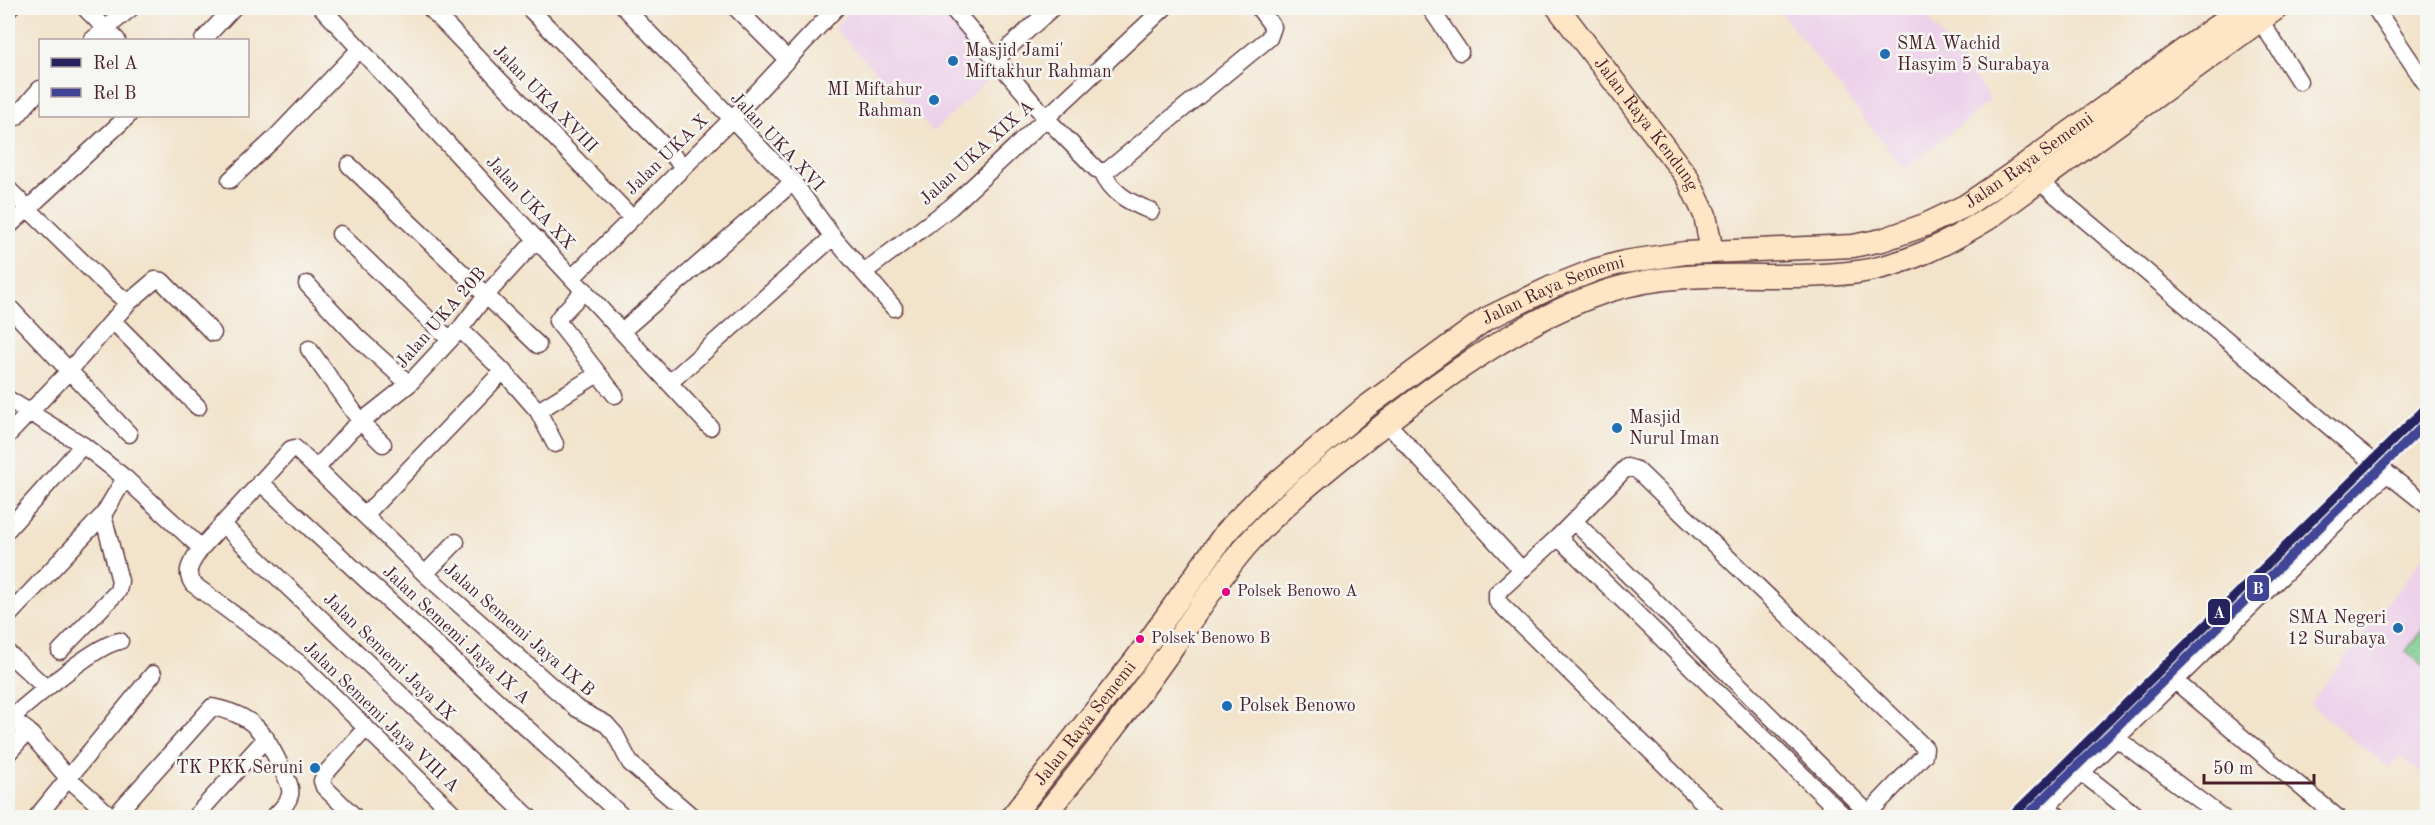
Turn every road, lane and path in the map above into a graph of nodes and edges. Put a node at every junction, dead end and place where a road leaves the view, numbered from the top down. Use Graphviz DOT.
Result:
graph roads {
  1 [pos="85,8"];
  2 [pos="131,8"];
  3 [pos="322,8"];
  4 [pos="430,8"];
  5 [pos="529,8"];
  6 [pos="625,8"];
  7 [pos="736,8"];
  8 [pos="836,8"];
  9 [pos="952,8"];
  10 [pos="1052,8"];
  11 [pos="1164,8"];
  12 [pos="1259,8"];
  13 [pos="1430,8"];
  14 [pos="1558,8"];
  15 [pos="2374,8"];
  16 [pos="229,9"];
  17 [pos="2260,12"];
  18 [pos="105,37"];
  19 [pos="204,39"];
  20 [pos="359,50"];
  21 [pos="1460,52"];
  22 [pos="996,59"];
  23 [pos="788,60"];
  24 [pos="2299,81"];
  25 [pos="2427,87"];
  26 [pos="39,89"];
  27 [pos="10,116"];
  28 [pos="127,117"];
  29 [pos="1046,118"];
  30 [pos="731,120"];
  31 [pos="349,165"];
  32 [pos="683,166"];
  33 [pos="1102,171"];
  34 [pos="230,180"];
  35 [pos="2039,181"];
  36 [pos="793,182"];
  37 [pos="8,189"];
  38 [pos="27,208"];
  39 [pos="1151,211"];
  40 [pos="631,217"];
  41 [pos="8,227"];
  42 [pos="340,234"];
  43 [pos="833,237"];
  44 [pos="537,239"];
  45 [pos="1712,252"];
  46 [pos="864,272"];
  47 [pos="573,277"];
  48 [pos="307,285"];
  49 [pos="585,290"];
  50 [pos="486,295"];
  51 [pos="128,303"];
  52 [pos="8,306"];
  53 [pos="894,308"];
  54 [pos="113,321"];
  55 [pos="622,331"];
  56 [pos="213,333"];
  57 [pos="455,334"];
  58 [pos="538,345"];
  59 [pos="309,349"];
  60 [pos="69,371"];
  61 [pos="503,371"];
  62 [pos="597,374"];
  63 [pos="669,382"];
  64 [pos="409,384"];
  65 [pos="615,395"];
  66 [pos="8,399"];
  67 [pos="198,407"];
  68 [pos="538,411"];
  69 [pos="28,413"];
  70 [pos="365,420"];
  71 [pos="1386,422"];
  72 [pos="710,427"];
  73 [pos="129,434"];
  74 [pos="8,435"];
  75 [pos="382,444"];
  76 [pos="555,444"];
  77 [pos="82,446"];
  78 [pos="317,468"];
  79 [pos="1309,471"];
  80 [pos="2388,473"];
  81 [pos="125,478"];
  82 [pos="260,483"];
  83 [pos="2427,506"];
  84 [pos="365,514"];
  85 [pos="103,515"];
  86 [pos="1574,521"];
  87 [pos="222,524"];
  88 [pos="8,529"];
  89 [pos="1558,537"];
  90 [pos="456,542"];
  91 [pos="201,548"];
  92 [pos="1522,570"];
  93 [pos="425,574"];
  94 [pos="8,616"];
  95 [pos="120,641"];
  96 [pos="60,651"];
  97 [pos="8,653"];
  98 [pos="1712,658"];
  99 [pos="153,674"];
  100 [pos="1699,674"];
  101 [pos="2174,680"];
  102 [pos="46,688"];
  103 [pos="9,717"];
  104 [pos="366,728"];
  105 [pos="28,731"];
  106 [pos="266,738"];
  107 [pos="2116,738"];
  108 [pos="8,753"];
  109 [pos="2081,772"];
  110 [pos="67,777"];
  111 [pos="2040,812"];
  112 [pos="1866,815"];
  113 [pos="113,817"];
  114 [pos="693,817"];
  115 [pos="36,818"];
  116 [pos="194,818"];
  117 [pos="273,818"];
  118 [pos="356,818"];
  119 [pos="458,818"];
  120 [pos="530,818"];
  121 [pos="624,818"];
  122 [pos="1011,818"];
  123 [pos="1042,818"];
  124 [pos="1719,818"];
  125 [pos="1846,818"];
  126 [pos="2060,818"];
  127 [pos="2139,818"];
  128 [pos="2223,818"];
  129 [pos="2338,818"];
  1 -- 18 [label="street"];
  2 -- 18 [label="street"];
  3 -- 20 [label="street, Jalan UKA XX"];
  4 -- 40 [label="street, Jalan UKA XVIII"];
  5 -- 32 [label="street"];
  6 -- 30 [label="street, Jalan UKA XVI"];
  7 -- 23 [label="street"];
  8 -- 23 [label="street, Jalan UKA X"];
  9 -- 22 [label="street"];
  10 -- 22 [label="street"];
  11 -- 29 [label="street, Jalan UKA XIX A"];
  12 -- 33 [label="street"];
  13 -- 21 [label="street"];
  14 -- 45 [label="main road, Jalan Raya Kendung"];
  15 -- 25 [label="street"];
  16 -- 19 [label="street"];
  17 -- 24 [label="street"];
  17 -- 35 [label="main road, Jalan Raya Sememi"];
  17 -- 45 [label="main road, Jalan Raya Sememi"];
  20 -- 34 [label="street"];
  20 -- 44 [label="street, Jalan UKA XX"];
  22 -- 29 [label="street"];
  23 -- 30 [label="street, Jalan UKA X"];
  26 -- 27 [label="street"];
  28 -- 38 [label="street"];
  29 -- 33 [label="street"];
  29 -- 46 [label="street, Jalan UKA XIX A"];
  30 -- 32 [label="street, Jalan UKA X"];
  30 -- 36 [label="street, Jalan UKA XVI"];
  31 -- 50 [label="street"];
  32 -- 40 [label="street, Jalan UKA X"];
  33 -- 39 [label="street"];
  35 -- 71 [label="main road, Jalan Raya Sememi"];
  35 -- 80 [label="street, Jalan Raya Sememi"];
  36 -- 43 [label="street, Jalan UKA XVI"];
  36 -- 55 [label="street"];
  37 -- 38 [label="street"];
  38 -- 41 [label="street"];
  38 -- 51 [label="street"];
  40 -- 47 [label="street, Jalan UKA X"];
  42 -- 57 [label="street"];
  43 -- 46 [label="street, Jalan UKA XVI"];
  43 -- 63 [label="street"];
  44 -- 47 [label="street, Jalan UKA XX"];
  44 -- 50 [label="street, Jalan UKA 20B"];
  45 -- 79 [label="main road, Jalan Raya Sememi"];
  46 -- 53 [label="street, Jalan UKA XVI"];
  47 -- 49 [label="street, Jalan UKA XX"];
  48 -- 64 [label="street"];
  49 -- 55 [label="street, Jalan UKA XX"];
  49 -- 62 [label="street"];
  50 -- 57 [label="street, Jalan UKA 20B"];
  50 -- 58 [label="street"];
  51 -- 54 [label="street"];
  51 -- 56 [label="street"];
  52 -- 60 [label="street"];
  54 -- 60 [label="street"];
  54 -- 67 [label="street"];
  55 -- 63 [label="street, Jalan UKA XX"];
  57 -- 61 [label="street"];
  57 -- 64 [label="street, Jalan UKA 20B"];
  59 -- 70 [label="street"];
  60 -- 69 [label="street"];
  60 -- 73 [label="street"];
  61 -- 68 [label="street"];
  61 -- 84 [label="street"];
  62 -- 65 [label="street"];
  62 -- 68 [label="street"];
  63 -- 72 [label="street, Jalan UKA XX"];
  64 -- 70 [label="street, Jalan UKA 20B"];
  66 -- 69 [label="street"];
  68 -- 76 [label="street"];
  69 -- 74 [label="street"];
  69 -- 77 [label="street"];
  70 -- 75 [label="street"];
  70 -- 78 [label="street, Jalan UKA 20B"];
  71 -- 79 [label="main road, Jalan Raya Sememi"];
  71 -- 92 [label="street"];
  77 -- 81 [label="street"];
  77 -- 88 [label="street"];
  78 -- 82 [label="street, Jalan Sememi Jaya IX B"];
  78 -- 84 [label="street, Jalan Sememi Jaya IX B"];
  79 -- 122 [label="main road, Jalan Raya Sememi"];
  79 -- 123 [label="main road, Jalan Raya Sememi"];
  80 -- 83 [label="street, Jalan Raya Sememi"];
  80 -- 101 [label="street"];
  81 -- 85 [label="street"];
  81 -- 91 [label="street"];
  82 -- 87 [label="street"];
  82 -- 121 [label="street, Jalan Sememi Jaya IX A"];
  84 -- 93 [label="street, Jalan Sememi Jaya IX B"];
  85 -- 94 [label="street"];
  85 -- 96 [label="street"];
  86 -- 89 [label="street"];
  86 -- 98 [label="street"];
  86 -- 112 [label="street"];
  87 -- 91 [label="street"];
  87 -- 120 [label="street, Jalan Sememi Jaya IX"];
  89 -- 92 [label="street"];
  89 -- 100 [label="street"];
  90 -- 93 [label="street"];
  91 -- 104 [label="street, Jalan Sememi Jaya VIII A"];
  92 -- 124 [label="street"];
  93 -- 114 [label="street, Jalan Sememi Jaya IX B"];
  95 -- 102 [label="street"];
  97 -- 102 [label="street"];
  98 -- 100 [label="street"];
  98 -- 112 [label="street"];
  99 -- 110 [label="street"];
  100 -- 125 [label="street"];
  101 -- 107 [label="street"];
  101 -- 129 [label="street"];
  102 -- 103 [label="street"];
  103 -- 105 [label="street"];
  104 -- 118 [label="street"];
  104 -- 119 [label="street, Jalan Sememi Jaya VIII A"];
  105 -- 108 [label="street"];
  105 -- 110 [label="street"];
  106 -- 113 [label="street"];
  106 -- 116 [label="street"];
  106 -- 117 [label="street"];
  107 -- 109 [label="street"];
  107 -- 128 [label="street"];
  109 -- 111 [label="street"];
  109 -- 127 [label="street"];
  110 -- 113 [label="street"];
  110 -- 115 [label="street"];
  111 -- 126 [label="street"];
}
